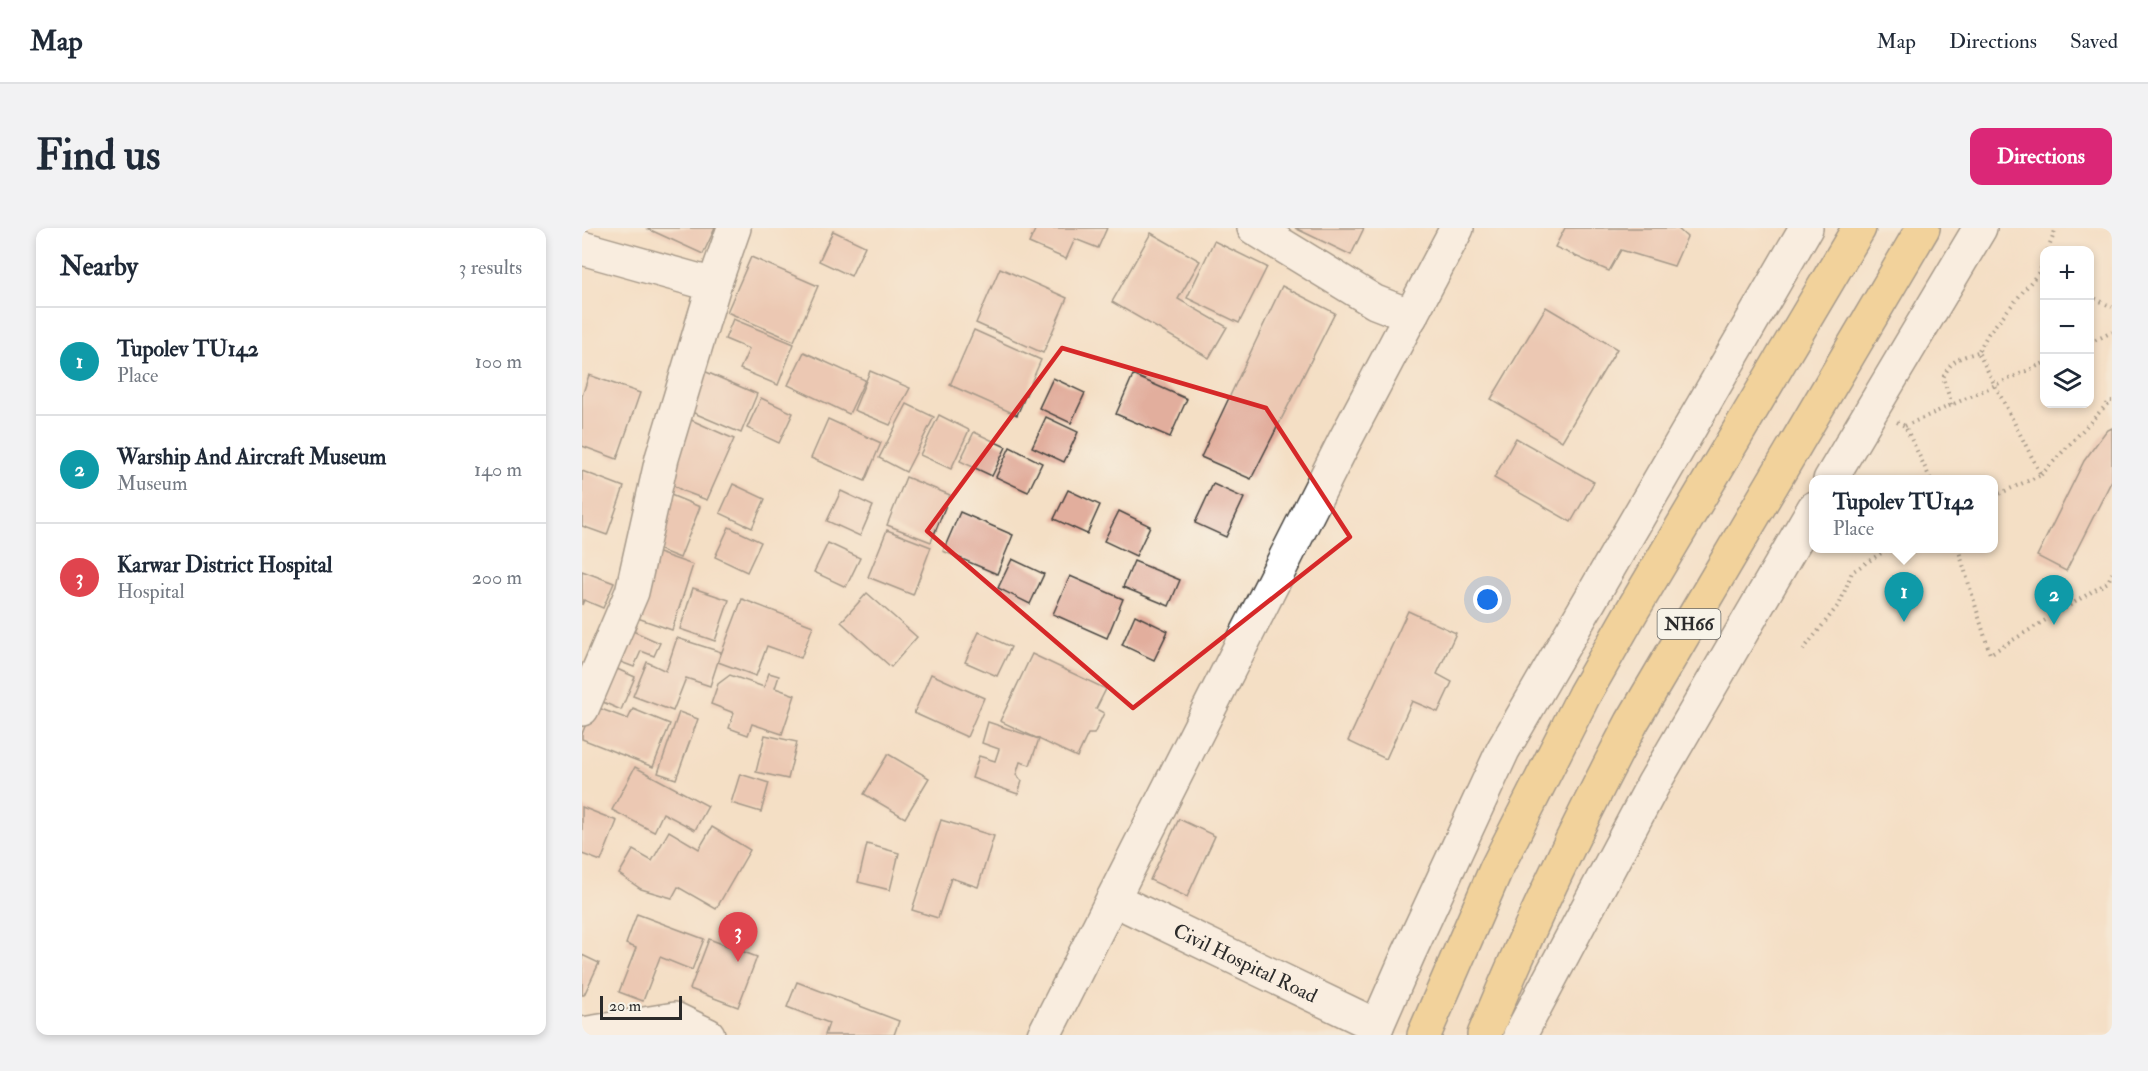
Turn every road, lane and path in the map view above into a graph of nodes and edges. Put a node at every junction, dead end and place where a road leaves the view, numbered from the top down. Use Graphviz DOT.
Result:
graph roads {
  1 [pos="734,228"];
  2 [pos="1254,228"];
  3 [pos="1457,228"];
  4 [pos="1806,228"];
  5 [pos="1858,228"];
  6 [pos="1923,228"];
  7 [pos="1980,228"];
  8 [pos="2056,228"];
  9 [pos="2049,246"];
  10 [pos="582,248"];
  11 [pos="2040,274"];
  12 [pos="714,285"];
  13 [pos="2094,298"];
  14 [pos="2112,307"];
  15 [pos="1411,315"];
  16 [pos="2112,333"];
  17 [pos="2094,341"];
  18 [pos="1978,352"];
  19 [pos="2040,365"];
  20 [pos="1995,385"];
  21 [pos="2112,401"];
  22 [pos="1875,404"];
  23 [pos="1952,405"];
  24 [pos="1905,426"];
  25 [pos="1833,475"];
  26 [pos="1929,475"];
  27 [pos="2041,475"];
  28 [pos="1998,494"];
  29 [pos="1809,517"];
  30 [pos="1883,553"];
  31 [pos="1959,553"];
  32 [pos="2112,573"];
  33 [pos="1803,650"];
  34 [pos="582,710"];
  35 [pos="1113,899"];
  36 [pos="1375,1030"];
  37 [pos="582,1034"];
  38 [pos="708,1035"];
  39 [pos="1044,1035"];
  40 [pos="1424,1035"];
  41 [pos="1484,1035"];
  42 [pos="1520,1035"];
  1 -- 12 [label="street"];
  2 -- 15 [label="street"];
  3 -- 15 [label="street"];
  4 -- 36 [label="street"];
  5 -- 40 [label="highway, NH66"];
  6 -- 41 [label="highway, NH66"];
  7 -- 22 [label="street"];
  8 -- 9 [label="path"];
  10 -- 12 [label="street"];
  11 -- 18 [label="path"];
  12 -- 34 [label="street"];
  13 -- 14 [label="path"];
  15 -- 35 [label="street"];
  16 -- 17 [label="path"];
  18 -- 20 [label="path"];
  18 -- 23 [label="path"];
  19 -- 20 [label="path"];
  20 -- 23 [label="path"];
  20 -- 27 [label="path"];
  21 -- 27 [label="path"];
  22 -- 24 [label="path"];
  22 -- 25 [label="street"];
  23 -- 24 [label="path"];
  24 -- 26 [label="path"];
  27 -- 28 [label="path"];
  29 -- 42 [label="street"];
  30 -- 33 [label="path"];
  31 -- 32 [label="path"];
  35 -- 36 [label="street, Civil Hospital Road"];
  35 -- 39 [label="street"];
  37 -- 38 [label="street"];
}
